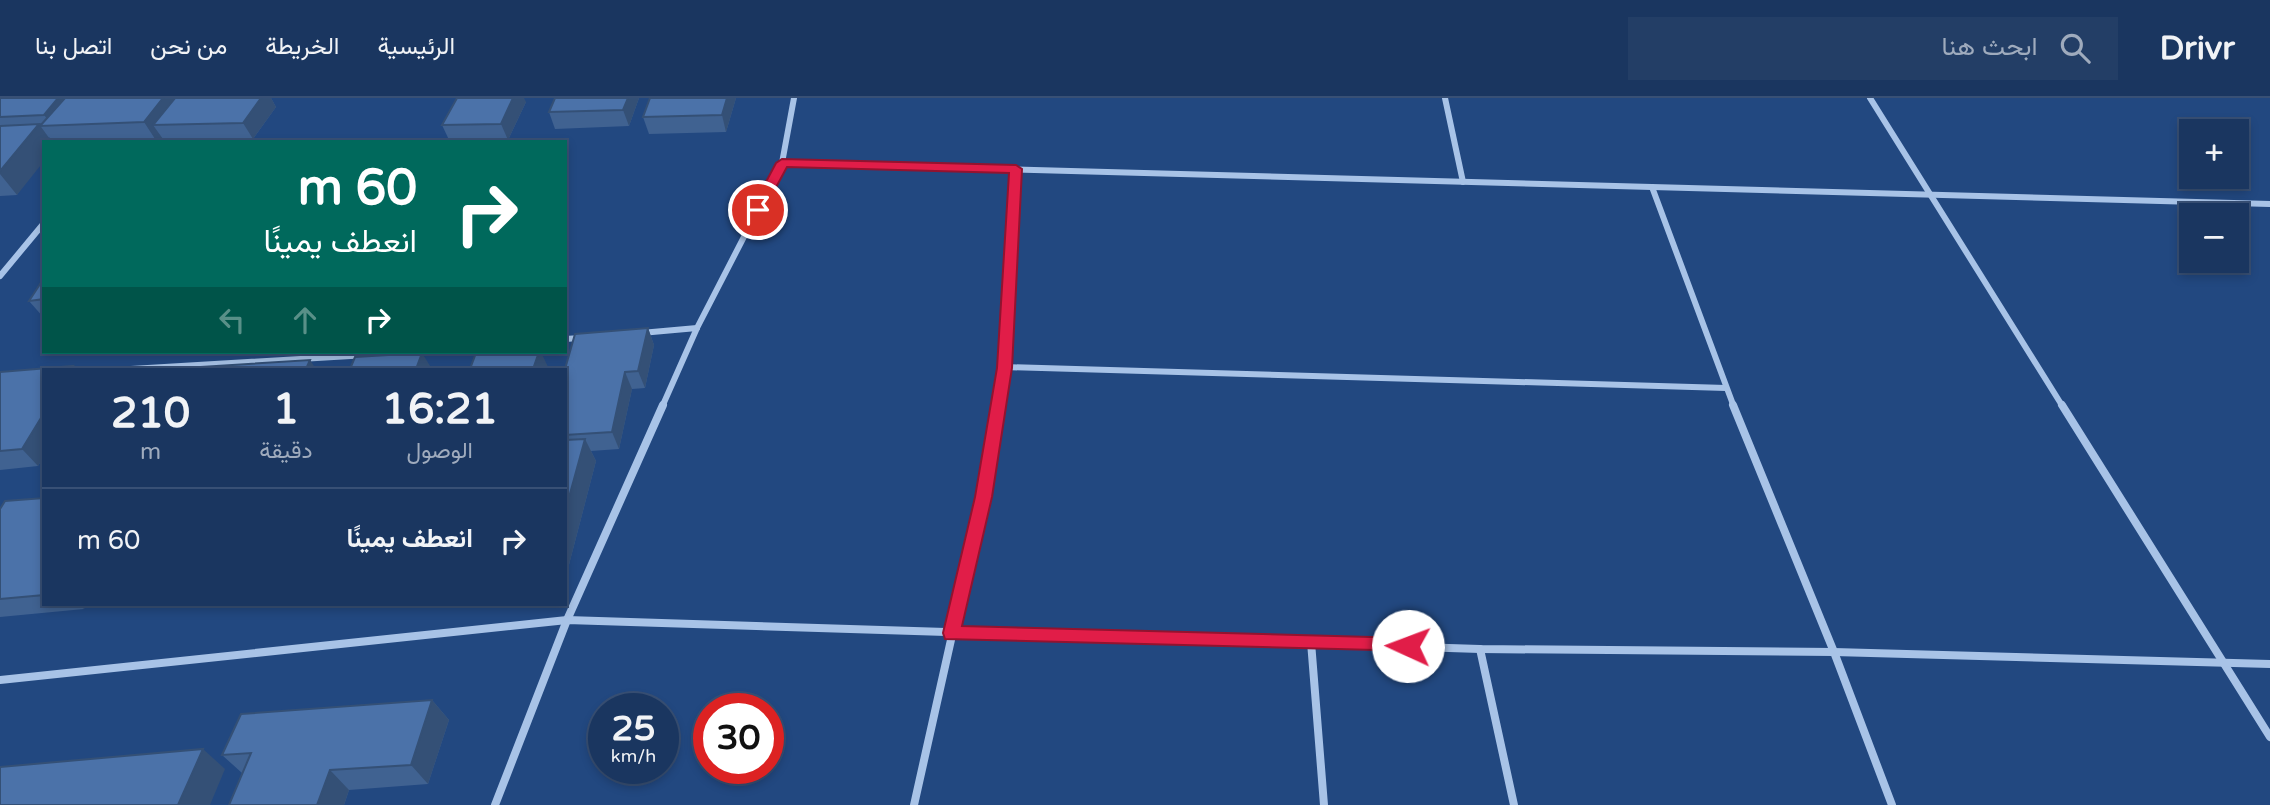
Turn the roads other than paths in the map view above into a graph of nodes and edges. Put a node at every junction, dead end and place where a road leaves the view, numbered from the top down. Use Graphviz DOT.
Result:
graph roads {
  1 [pos="794,98"];
  2 [pos="1445,98"];
  3 [pos="1870,98"];
  4 [pos="782,163"];
  5 [pos="1016,169"];
  6 [pos="1462,181"];
  7 [pos="1652,187"];
  8 [pos="1931,194"];
  9 [pos="2270,204"];
  10 [pos="42,225"];
  11 [pos="0,276"];
  12 [pos="696,328"];
  13 [pos="631,334"];
  14 [pos="592,337"];
  15 [pos="567,339"];
  16 [pos="384,354"];
  17 [pos="148,368"];
  18 [pos="1005,368"];
  19 [pos="1726,388"];
  20 [pos="567,620"];
  21 [pos="952,633"];
  22 [pos="1311,642"];
  23 [pos="1480,649"];
  24 [pos="1835,652"];
  25 [pos="2223,663"];
  26 [pos="2270,664"];
  27 [pos="0,680"];
  28 [pos="2270,737"];
  29 [pos="495,805"];
  30 [pos="914,805"];
  31 [pos="1324,805"];
  32 [pos="1514,805"];
  33 [pos="1892,805"];
  1 -- 4 [label="street"];
  2 -- 6 [label="street"];
  3 -- 8 [label="street"];
  4 -- 5 [label="street"];
  4 -- 12 [label="street"];
  5 -- 6 [label="street"];
  5 -- 18 [label="street"];
  6 -- 7 [label="street"];
  7 -- 8 [label="street"];
  7 -- 19 [label="street"];
  8 -- 9 [label="street"];
  8 -- 25 [label="street"];
  10 -- 11 [label="street"];
  12 -- 13 [label="street"];
  12 -- 20 [label="street"];
  14 -- 15 [label="street"];
  16 -- 17 [label="street"];
  18 -- 19 [label="street"];
  18 -- 21 [label="street"];
  19 -- 24 [label="street"];
  20 -- 21 [label="street"];
  20 -- 27 [label="street"];
  20 -- 29 [label="street"];
  21 -- 22 [label="street"];
  21 -- 30 [label="street"];
  22 -- 23 [label="street"];
  22 -- 31 [label="street"];
  23 -- 24 [label="street"];
  23 -- 32 [label="street"];
  24 -- 25 [label="street"];
  24 -- 33 [label="street"];
  25 -- 26 [label="street"];
  25 -- 28 [label="street"];
}
